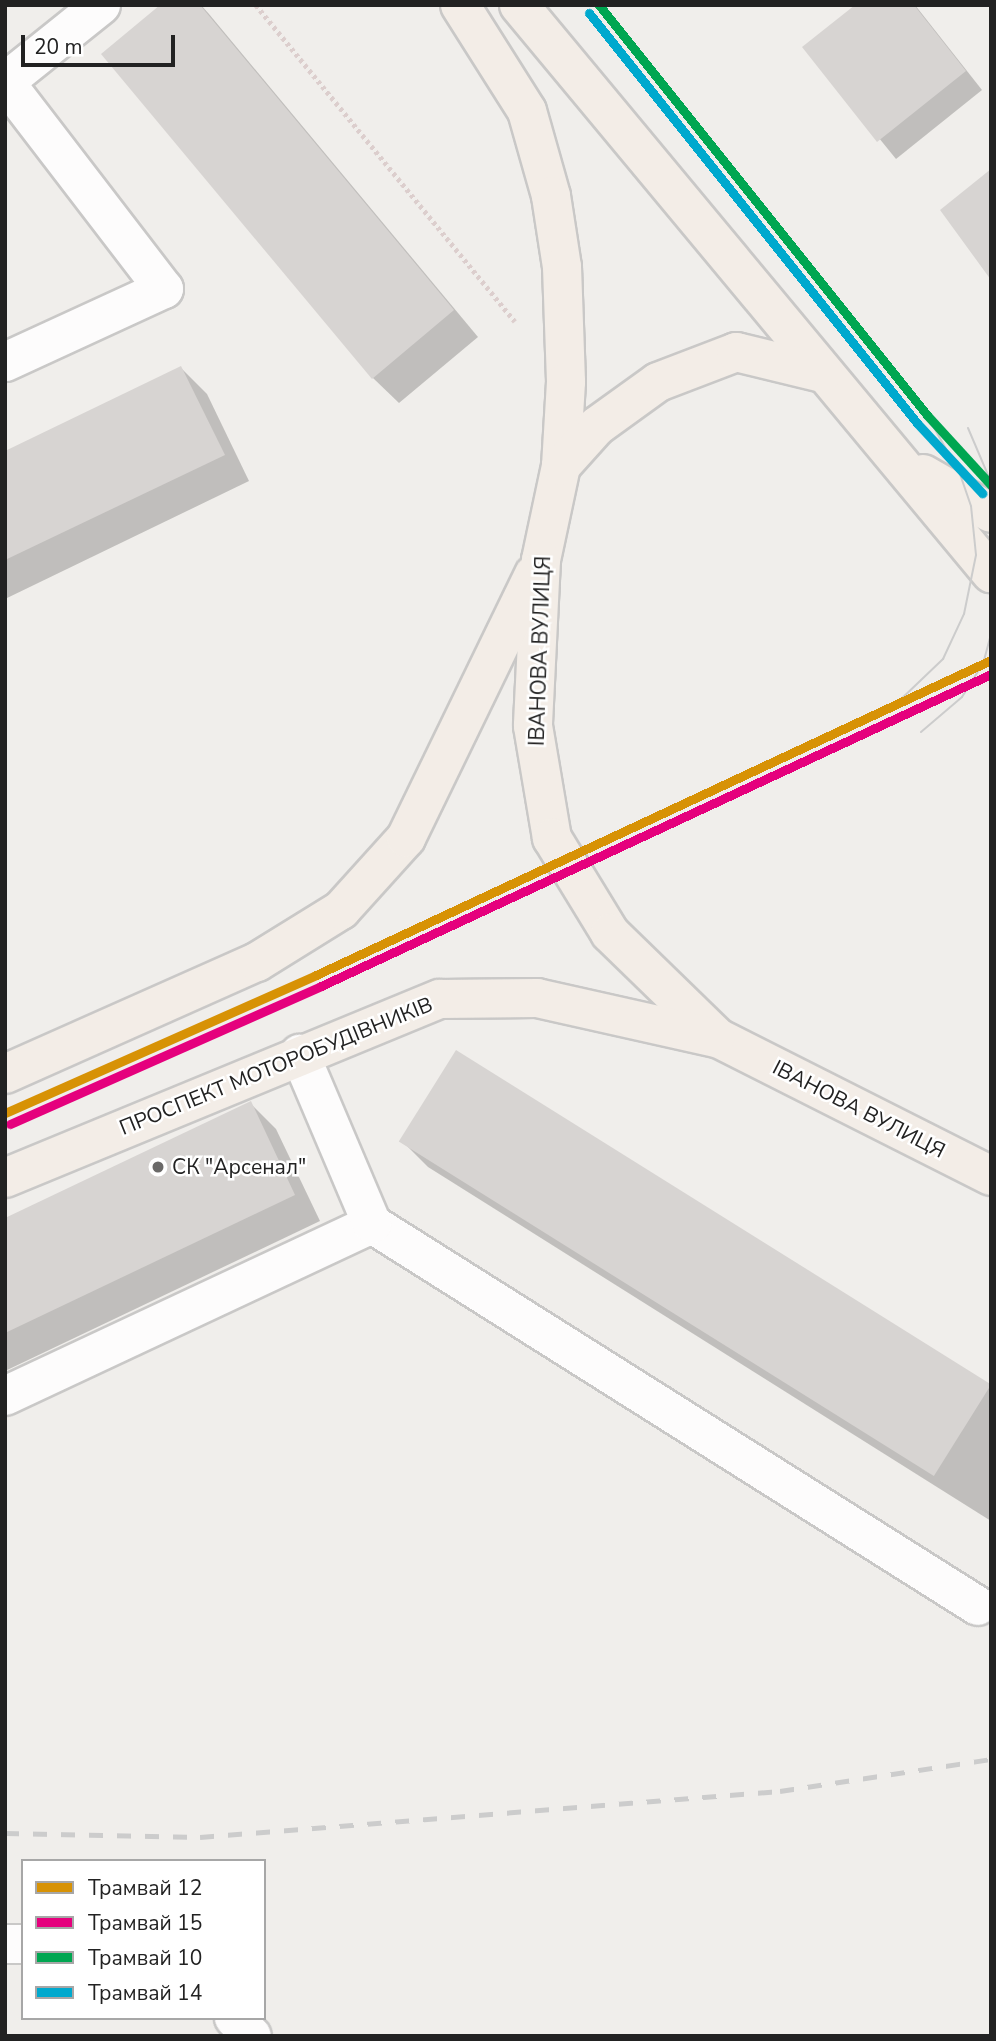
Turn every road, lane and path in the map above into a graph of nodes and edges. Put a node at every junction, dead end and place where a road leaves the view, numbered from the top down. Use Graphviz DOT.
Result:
graph roads {
  1 [pos="100,5"];
  2 [pos="256,5"];
  3 [pos="460,5"];
  4 [pos="519,5"];
  5 [pos="5,82"];
  6 [pos="522,329"];
  7 [pos="5,362"];
  8 [pos="823,373"];
  9 [pos="890,452"];
  10 [pos="561,466"];
  11 [pos="991,513"];
  12 [pos="541,559"];
  13 [pos="991,573"];
  14 [pos="718,1038"];
  15 [pos="300,1054"];
  16 [pos="5,1074"];
  17 [pos="991,1176"];
  18 [pos="5,1178"];
  19 [pos="372,1224"];
  20 [pos="5,1396"];
  21 [pos="978,1606"];
  22 [pos="236,2020"];
  23 [pos="252,2036"];
  1 -- 5 [label="street"];
  2 -- 6 [label="path"];
  3 -- 10 [label="main road, ІВАНОВА ВУЛИЦЯ"];
  4 -- 8 [label="main road"];
  5 -- 7 [label="street"];
  8 -- 9 [label="main road"];
  8 -- 10 [label="main road"];
  9 -- 11 [label="main road"];
  9 -- 13 [label="main road"];
  10 -- 12 [label="main road, ІВАНОВА ВУЛИЦЯ"];
  12 -- 14 [label="main road, ІВАНОВА ВУЛИЦЯ"];
  12 -- 16 [label="main road"];
  14 -- 15 [label="main road, ПРОСПЕКТ МОТОРОБУДІВНИКІВ"];
  14 -- 17 [label="main road, ІВАНОВА ВУЛИЦЯ"];
  15 -- 18 [label="main road, ПРОСПЕКТ МОТОРОБУДІВНИКІВ"];
  15 -- 19 [label="street"];
  19 -- 20 [label="street"];
  19 -- 21 [label="street"];
  22 -- 23 [label="street"];
}
